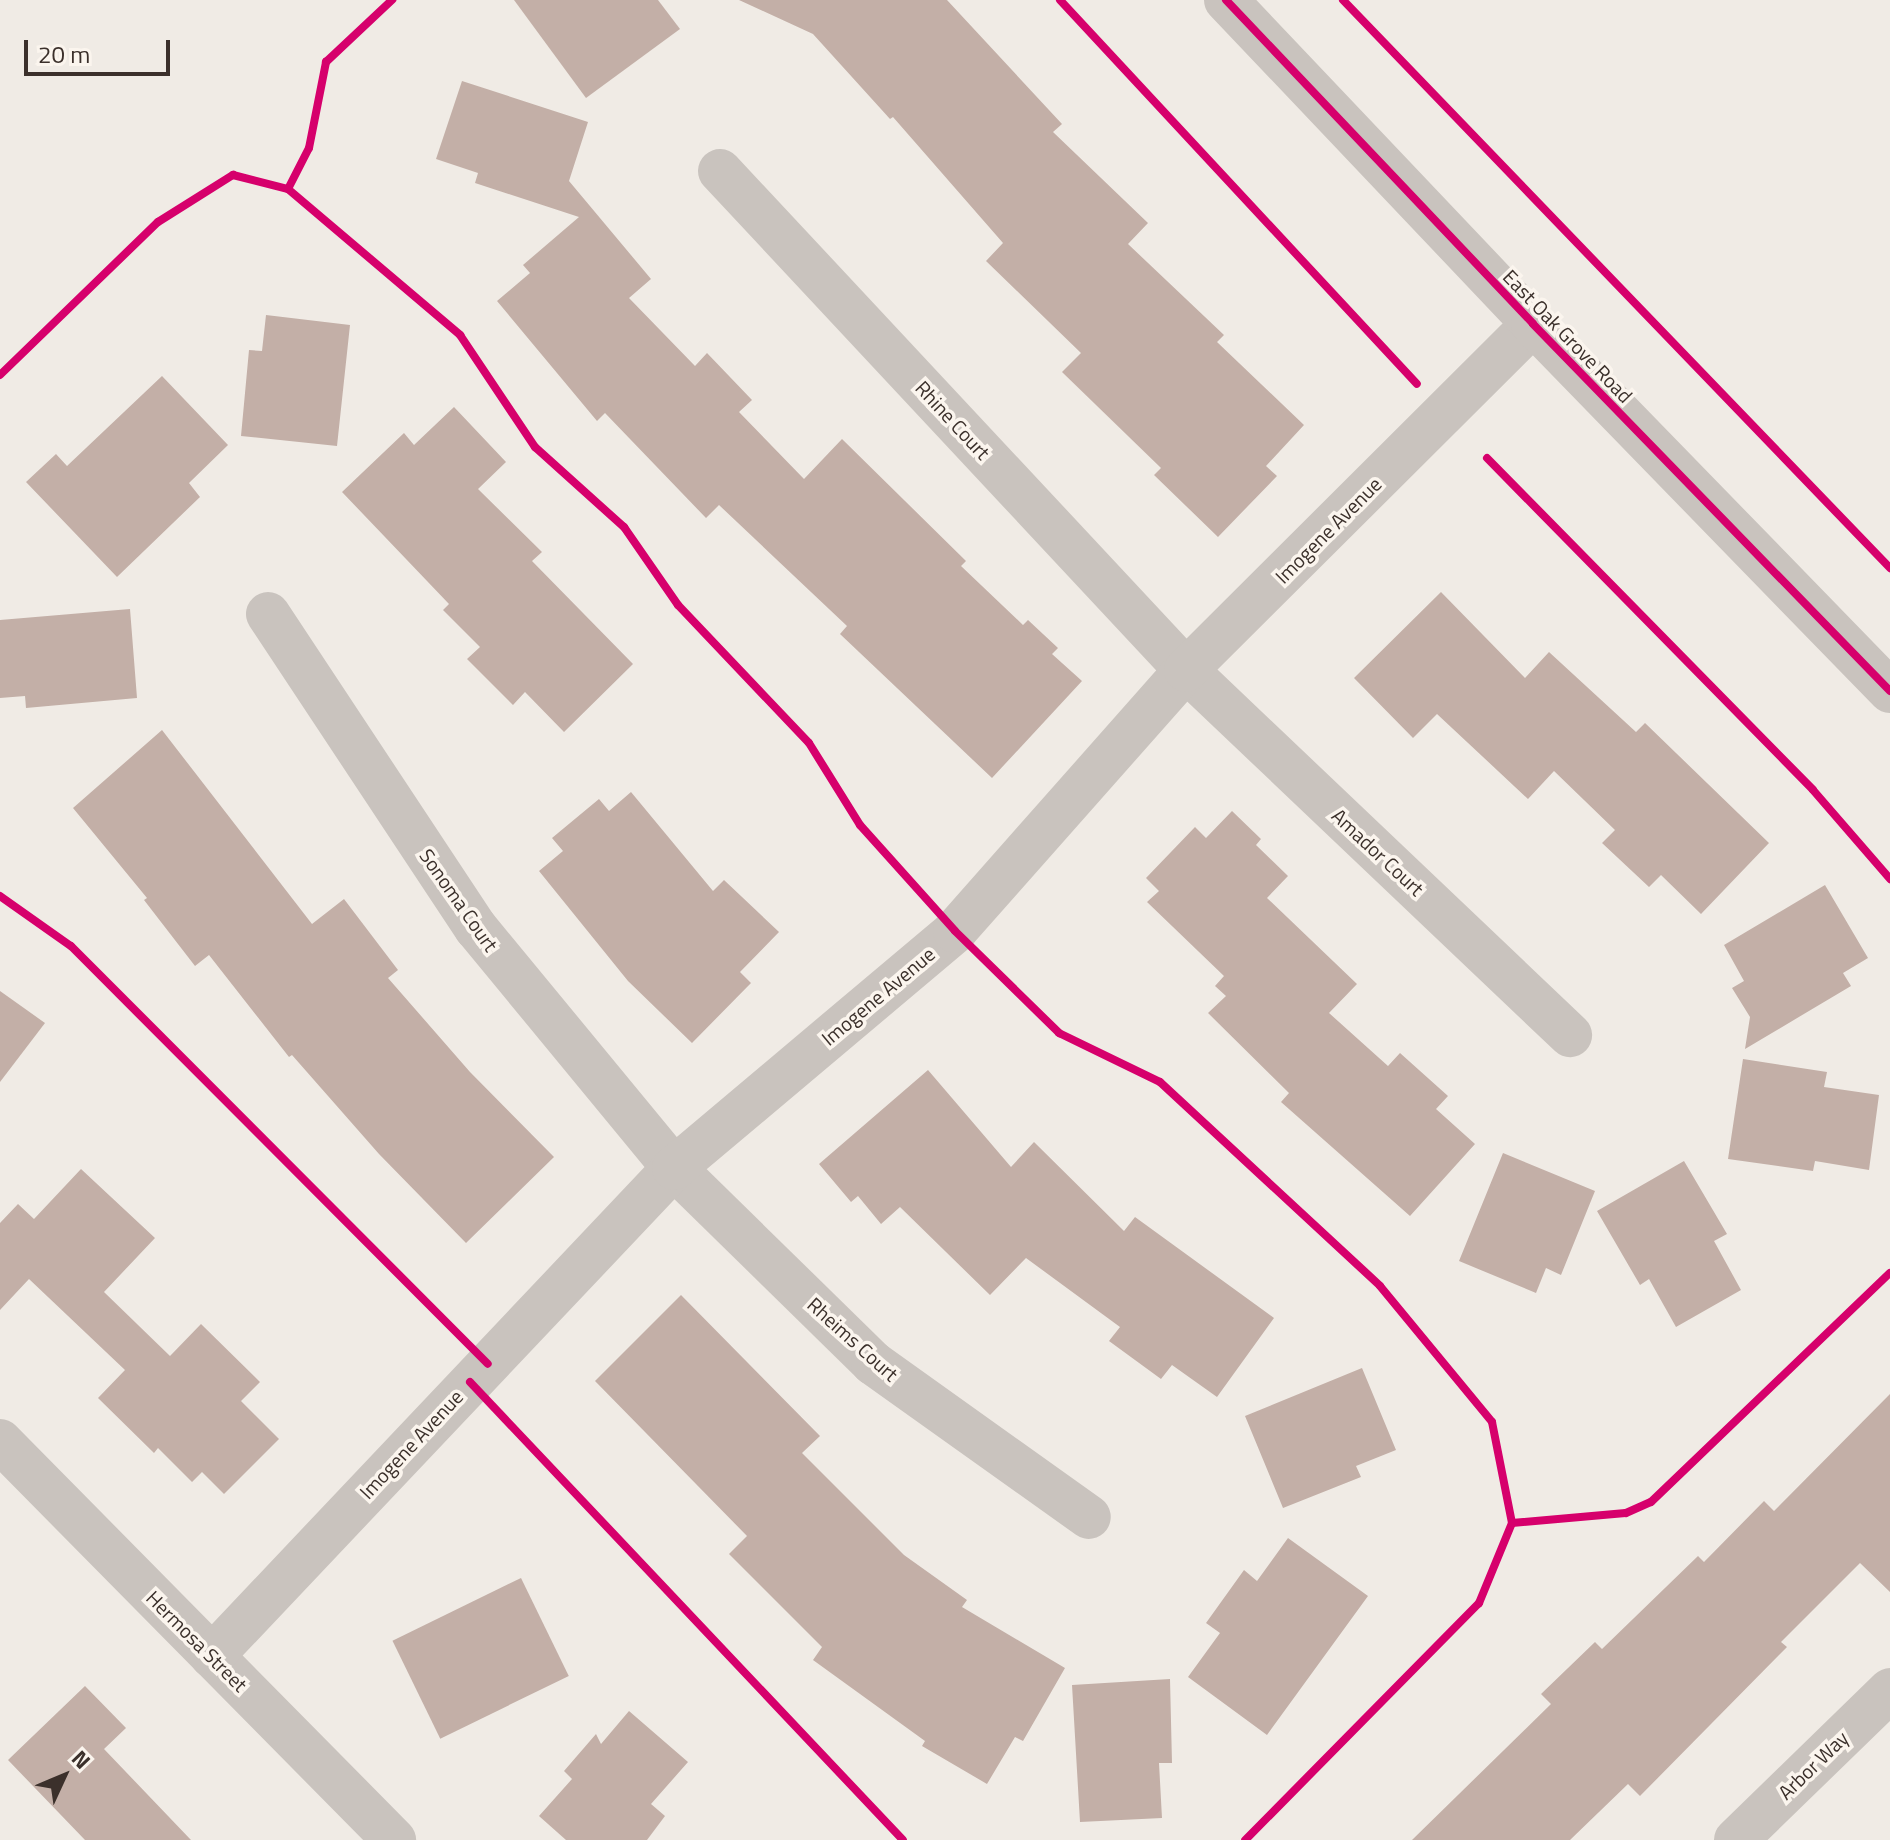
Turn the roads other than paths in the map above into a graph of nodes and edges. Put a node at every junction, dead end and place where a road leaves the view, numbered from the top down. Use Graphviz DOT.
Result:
graph roads {
  1 [pos="1226,0"];
  2 [pos="720,171"];
  3 [pos="1533,324"];
  4 [pos="268,614"];
  5 [pos="1186,670"];
  6 [pos="1890,691"];
  7 [pos="1570,1035"];
  8 [pos="674,1168"];
  9 [pos="0,1441"];
  10 [pos="1089,1517"];
  11 [pos="212,1656"];
  12 [pos="1890,1690"];
  13 [pos="394,1840"];
  14 [pos="1736,1840"];
  1 -- 3 [label="street, East Oak Grove Road"];
  2 -- 5 [label="street, Rhine Court"];
  3 -- 5 [label="street, Imogene Avenue"];
  3 -- 6 [label="street, East Oak Grove Road"];
  4 -- 8 [label="street, Sonoma Court"];
  5 -- 7 [label="street, Amador Court"];
  5 -- 8 [label="street, Imogene Avenue"];
  8 -- 10 [label="street, Rheims Court"];
  8 -- 11 [label="street, Imogene Avenue"];
  9 -- 11 [label="street, Hermosa Street"];
  11 -- 13 [label="street, Hermosa Street"];
  12 -- 14 [label="street, Arbor Way"];
}
